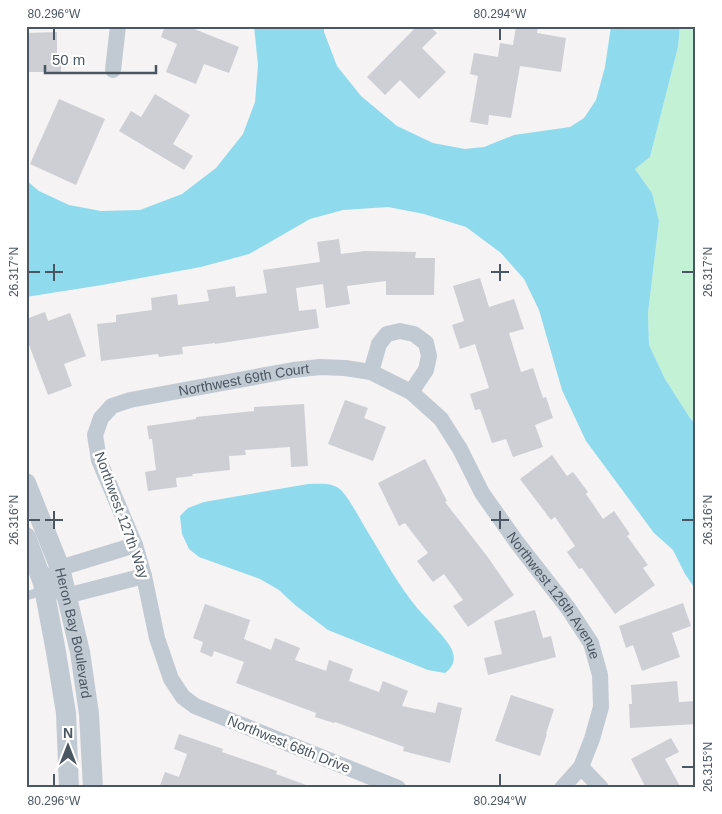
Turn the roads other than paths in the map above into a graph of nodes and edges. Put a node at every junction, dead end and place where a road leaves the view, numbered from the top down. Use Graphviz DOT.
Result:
graph roads {
  1 [pos="118,26"];
  2 [pos="114,70"];
  3 [pos="371,372"];
  4 [pos="391,381"];
  5 [pos="411,392"];
  6 [pos="102,418"];
  7 [pos="26,483"];
  8 [pos="26,537"];
  9 [pos="135,545"];
  10 [pos="60,568"];
  11 [pos="144,576"];
  12 [pos="43,583"];
  13 [pos="26,596"];
  14 [pos="66,596"];
  15 [pos="183,696"];
  16 [pos="581,766"];
  17 [pos="563,787"];
  18 [pos="69,788"];
  19 [pos="93,788"];
  20 [pos="398,788"];
  21 [pos="601,788"];
  1 -- 2 [label="street"];
  3 -- 4 [label="street, Northwest 69th Court"];
  3 -- 5 [label="street"];
  3 -- 6 [label="street, Northwest 69th Court"];
  4 -- 5 [label="street, Northwest 126th Avenue"];
  5 -- 16 [label="street, Northwest 126th Avenue"];
  6 -- 9 [label="street, Northwest 127th Way"];
  7 -- 10 [label="street, Heron Bay Boulevard"];
  8 -- 12 [label="street, Heron Bay Boulevard"];
  9 -- 10 [label="street"];
  9 -- 11 [label="street, Northwest 127th Way"];
  10 -- 12 [label="street"];
  10 -- 14 [label="street, Heron Bay Boulevard"];
  11 -- 14 [label="street"];
  11 -- 15 [label="street, Northwest 127th Way"];
  12 -- 13 [label="lane"];
  12 -- 14 [label="street"];
  12 -- 18 [label="street, Heron Bay Boulevard"];
  14 -- 19 [label="street, Heron Bay Boulevard"];
  15 -- 20 [label="street, Northwest 68th Drive"];
  16 -- 17 [label="street, Northwest 126th Avenue"];
  16 -- 21 [label="street"];
}
